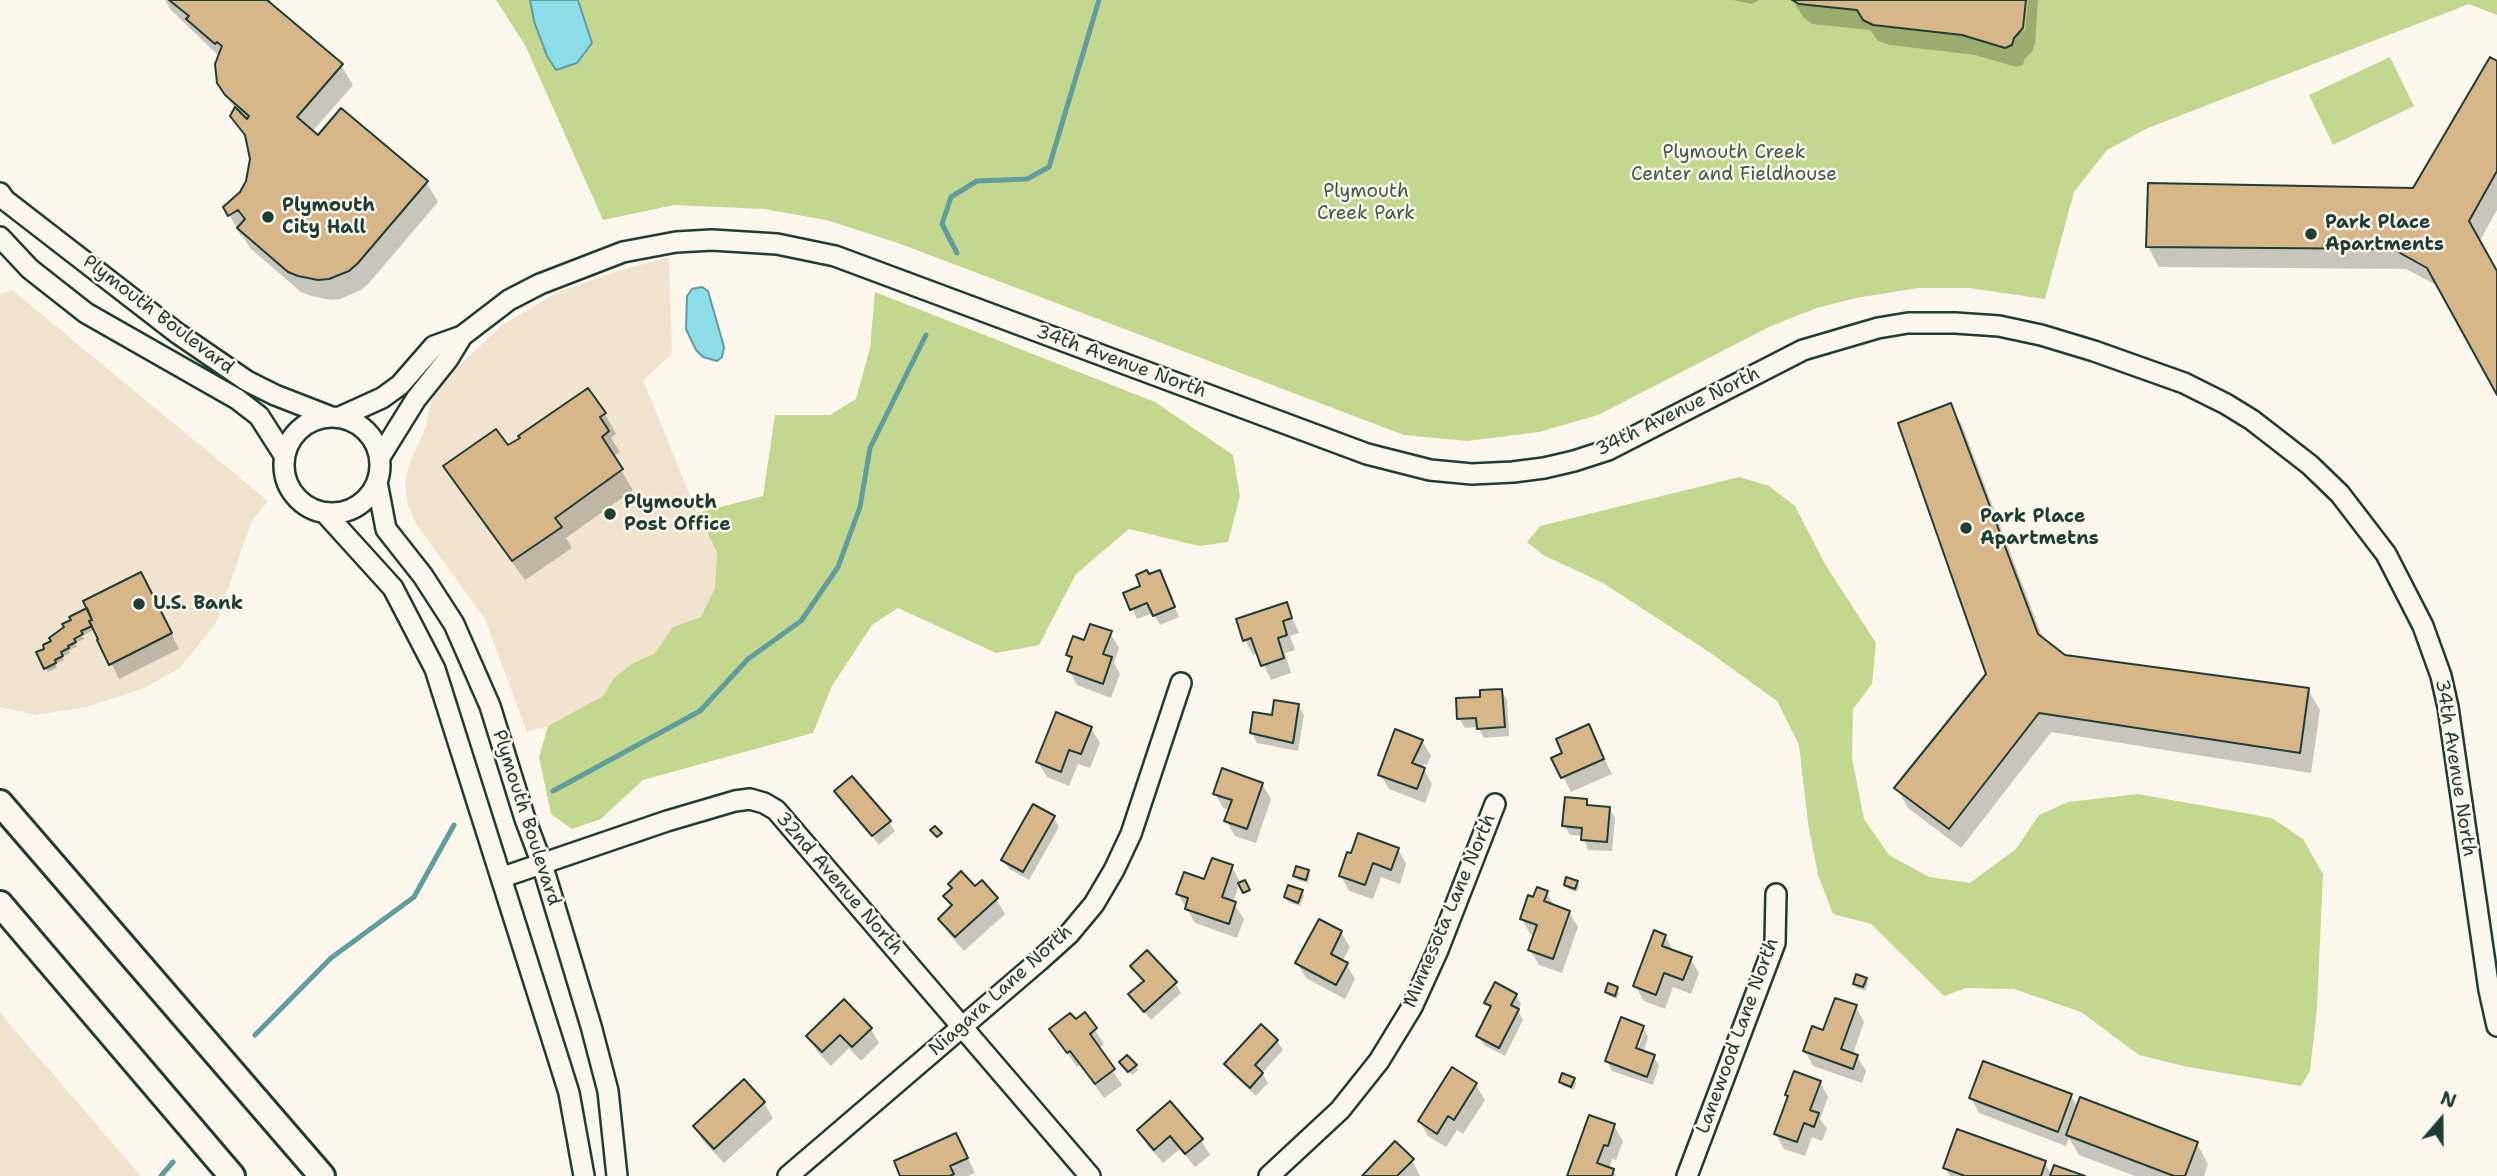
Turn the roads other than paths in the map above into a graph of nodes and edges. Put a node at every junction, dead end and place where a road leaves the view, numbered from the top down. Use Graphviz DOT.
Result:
graph roads {
  1 [pos="0,193"];
  2 [pos="0,237"];
  3 [pos="462,336"];
  4 [pos="334,417"];
  5 [pos="284,455"];
  6 [pos="380,457"];
  7 [pos="377,482"];
  8 [pos="326,513"];
  9 [pos="1181,683"];
  10 [pos="0,803"];
  11 [pos="1495,804"];
  12 [pos="542,864"];
  13 [pos="503,877"];
  14 [pos="1776,894"];
  15 [pos="0,904"];
  16 [pos="2497,1026"];
  17 [pos="962,1028"];
  18 [pos="232,1176"];
  19 [pos="322,1176"];
  20 [pos="584,1176"];
  21 [pos="617,1176"];
  22 [pos="788,1176"];
  23 [pos="1090,1176"];
  24 [pos="1269,1176"];
  25 [pos="1687,1176"];
  1 -- 4 [label="street, Plymouth Boulevard"];
  2 -- 5 [label="street, Plymouth Boulevard"];
  3 -- 4 [label="street, 34th Avenue North"];
  3 -- 6 [label="street, 34th Avenue North"];
  3 -- 16 [label="street, 34th Avenue North"];
  4 -- 5 [label="street"];
  4 -- 6 [label="street"];
  5 -- 8 [label="street"];
  6 -- 7 [label="street"];
  7 -- 8 [label="street"];
  7 -- 12 [label="street, Plymouth Boulevard"];
  8 -- 13 [label="street, Plymouth Boulevard"];
  9 -- 17 [label="street, Niagara Lane North"];
  10 -- 19 [label="main road"];
  11 -- 24 [label="street, Minnesota Lane North"];
  12 -- 13 [label="street, 32nd Avenue North"];
  12 -- 17 [label="street, 32nd Avenue North"];
  12 -- 21 [label="street, Plymouth Boulevard"];
  13 -- 20 [label="street, Plymouth Boulevard"];
  14 -- 25 [label="street, Lanewood Lane North"];
  15 -- 18 [label="main road"];
  17 -- 22 [label="street, Niagara Lane North"];
  17 -- 23 [label="street, 32nd Avenue North"];
}
